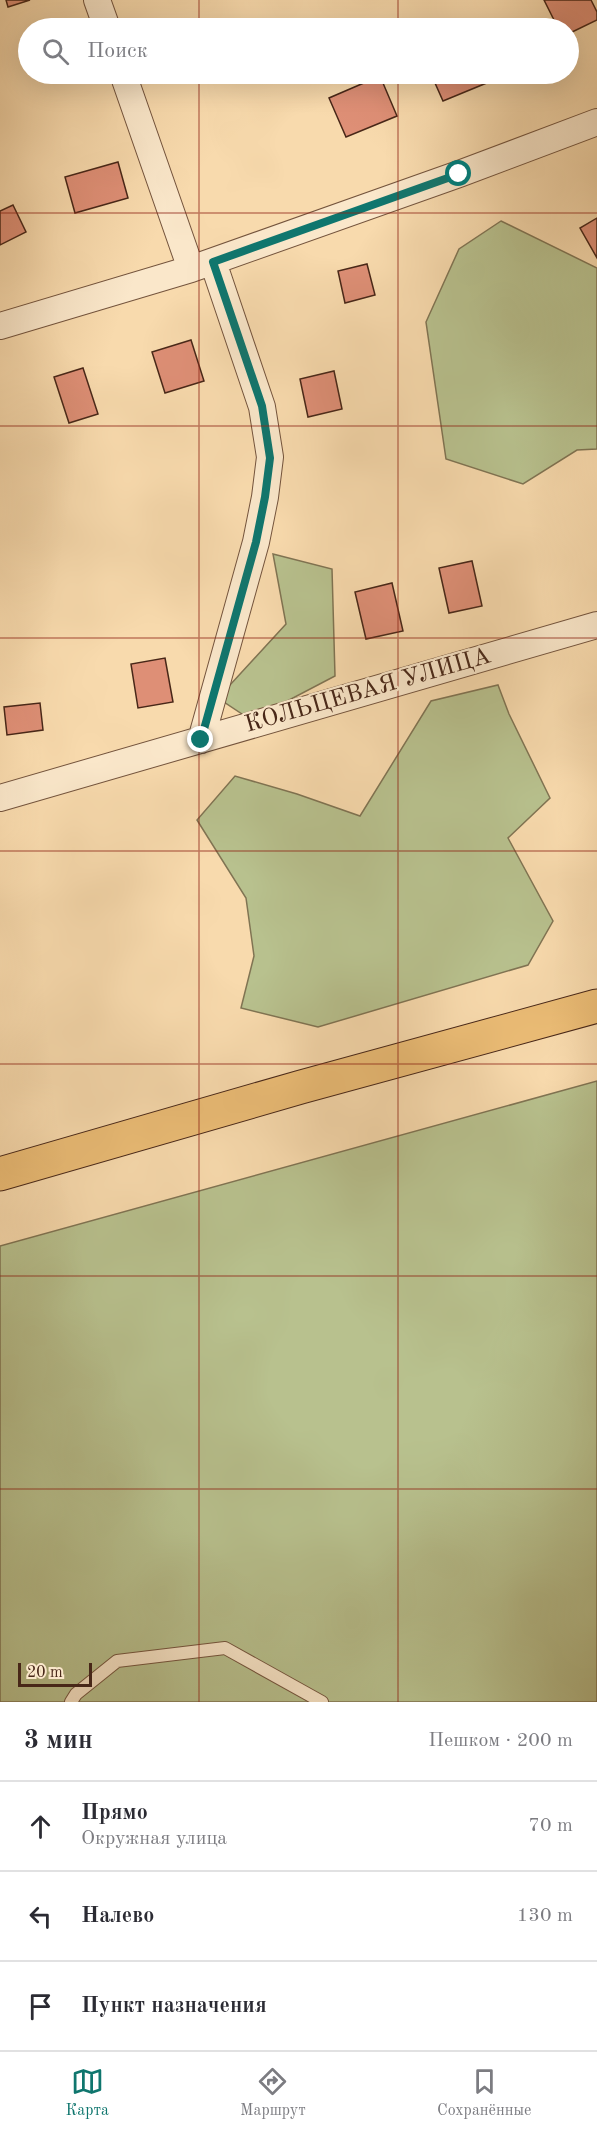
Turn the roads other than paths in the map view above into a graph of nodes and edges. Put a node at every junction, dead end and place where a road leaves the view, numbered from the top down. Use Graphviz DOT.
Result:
graph roads {
  1 [pos="98,0"];
  2 [pos="104,18"];
  3 [pos="127,84"];
  4 [pos="597,122"];
  5 [pos="202,266"];
  6 [pos="0,326"];
  7 [pos="597,625"];
  8 [pos="201,740"];
  9 [pos="0,798"];
  10 [pos="597,1006"];
  11 [pos="0,1173"];
  12 [pos="71,1702"];
  13 [pos="322,1702"];
  1 -- 2 [label="street"];
  3 -- 5 [label="street"];
  4 -- 5 [label="street"];
  5 -- 6 [label="street"];
  5 -- 8 [label="street"];
  7 -- 8 [label="street, КОЛЬЦЕВАЯ УЛИЦА"];
  8 -- 9 [label="street, КОЛЬЦЕВАЯ УЛИЦА"];
  10 -- 11 [label="highway"];
  12 -- 13 [label="lane"];
}
